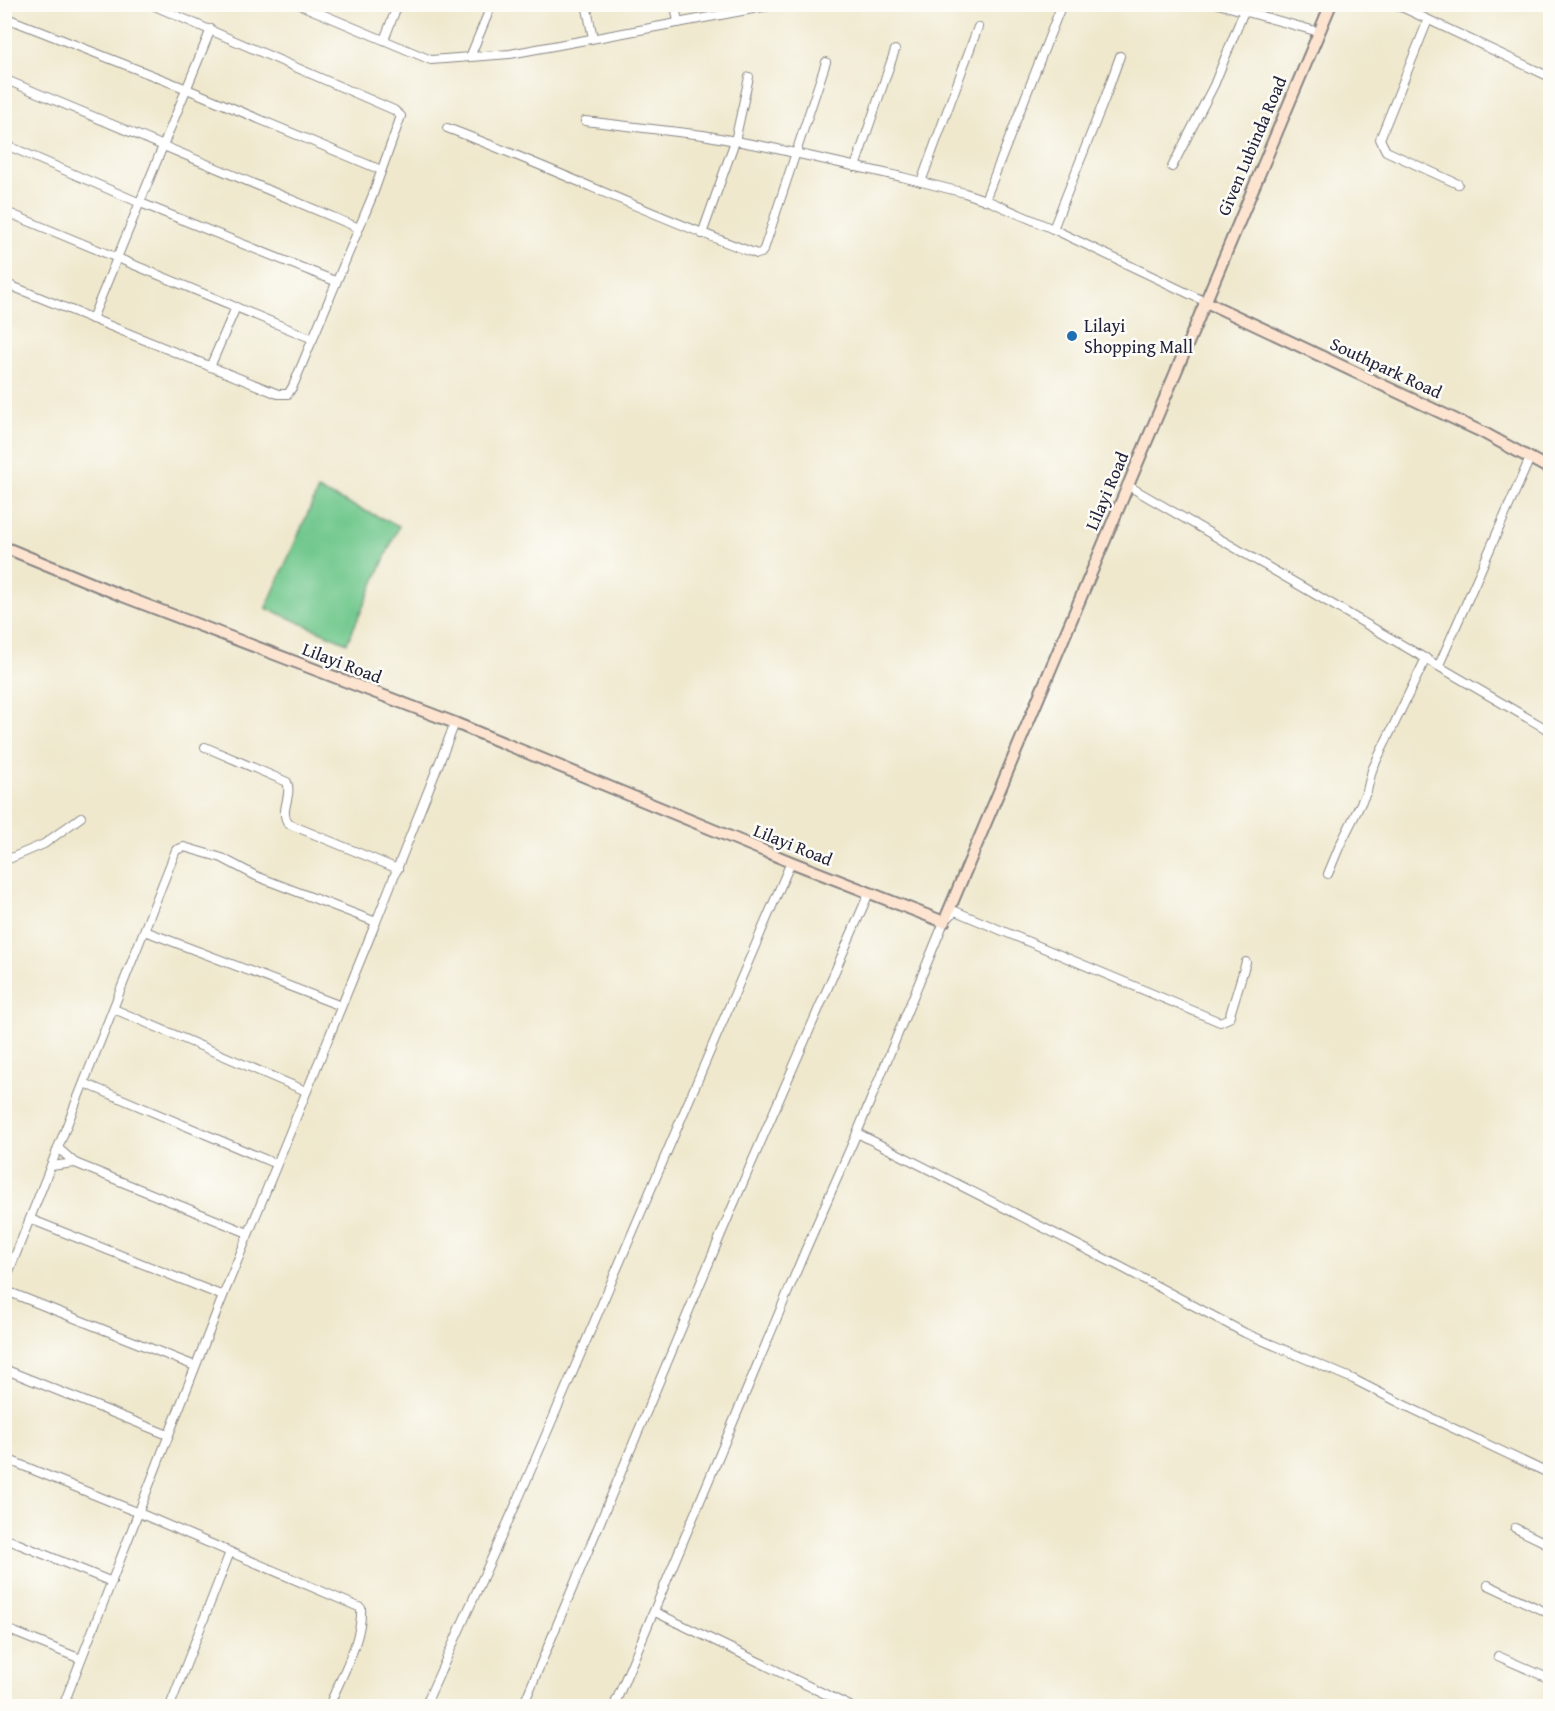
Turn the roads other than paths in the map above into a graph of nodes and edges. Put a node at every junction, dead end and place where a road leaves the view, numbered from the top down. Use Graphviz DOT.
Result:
graph roads {
  1 [pos="150,4"];
  2 [pos="398,4"];
  3 [pos="492,4"];
  4 [pos="586,4"];
  5 [pos="675,4"];
  6 [pos="780,4"];
  7 [pos="1062,4"];
  8 [pos="1218,4"];
  9 [pos="1331,4"];
  10 [pos="1395,4"];
  11 [pos="299,5"];
  12 [pos="766,6"];
  13 [pos="1244,11"];
  14 [pos="4,17"];
  15 [pos="1428,20"];
  16 [pos="678,23"];
  17 [pos="978,27"];
  18 [pos="211,29"];
  19 [pos="1319,32"];
  20 [pos="593,39"];
  21 [pos="384,40"];
  22 [pos="895,50"];
  23 [pos="1119,56"];
  24 [pos="470,57"];
  25 [pos="826,62"];
  26 [pos="749,77"];
  27 [pos="1551,77"];
  28 [pos="4,79"];
  29 [pos="187,89"];
  30 [pos="585,121"];
  31 [pos="447,128"];
  32 [pos="735,141"];
  33 [pos="4,144"];
  34 [pos="162,146"];
  35 [pos="796,153"];
  36 [pos="855,166"];
  37 [pos="1172,167"];
  38 [pos="381,170"];
  39 [pos="921,182"];
  40 [pos="1458,184"];
  41 [pos="985,200"];
  42 [pos="138,202"];
  43 [pos="4,211"];
  44 [pos="359,228"];
  45 [pos="1053,229"];
  46 [pos="702,234"];
  47 [pos="117,259"];
  48 [pos="336,281"];
  49 [pos="4,284"];
  50 [pos="1204,301"];
  51 [pos="236,307"];
  52 [pos="92,319"];
  53 [pos="314,339"];
  54 [pos="210,367"];
  55 [pos="1530,458"];
  56 [pos="1551,469"];
  57 [pos="1127,485"];
  58 [pos="4,547"];
  59 [pos="1426,658"];
  60 [pos="1439,665"];
  61 [pos="455,723"];
  62 [pos="1551,731"];
  63 [pos="205,747"];
  64 [pos="81,817"];
  65 [pos="4,861"];
  66 [pos="790,862"];
  67 [pos="398,869"];
  68 [pos="1328,874"];
  69 [pos="868,893"];
  70 [pos="376,922"];
  71 [pos="944,922"];
  72 [pos="145,931"];
  73 [pos="1246,962"];
  74 [pos="341,1006"];
  75 [pos="114,1010"];
  76 [pos="84,1083"];
  77 [pos="306,1091"];
  78 [pos="857,1133"];
  79 [pos="58,1148"];
  80 [pos="75,1163"];
  81 [pos="276,1164"];
  82 [pos="51,1166"];
  83 [pos="30,1219"];
  84 [pos="248,1233"];
  85 [pos="4,1284"];
  86 [pos="4,1290"];
  87 [pos="223,1296"];
  88 [pos="195,1366"];
  89 [pos="4,1369"];
  90 [pos="168,1435"];
  91 [pos="4,1458"];
  92 [pos="1551,1474"];
  93 [pos="139,1513"];
  94 [pos="1515,1528"];
  95 [pos="4,1538"];
  96 [pos="1551,1545"];
  97 [pos="230,1552"];
  98 [pos="112,1582"];
  99 [pos="1488,1585"];
  100 [pos="655,1612"];
  101 [pos="1551,1614"];
  102 [pos="4,1628"];
  103 [pos="1498,1656"];
  104 [pos="81,1659"];
  105 [pos="1551,1679"];
  106 [pos="63,1707"];
  107 [pos="170,1707"];
  108 [pos="329,1707"];
  109 [pos="425,1707"];
  110 [pos="523,1707"];
  111 [pos="614,1707"];
  112 [pos="850,1707"];
  1 -- 18 [label="street"];
  2 -- 21 [label="street"];
  3 -- 24 [label="street"];
  4 -- 20 [label="street"];
  5 -- 16 [label="street"];
  6 -- 12 [label="street"];
  7 -- 41 [label="street"];
  8 -- 13 [label="street"];
  9 -- 19 [label="street, Given Lubinda Road"];
  10 -- 15 [label="street"];
  11 -- 21 [label="street"];
  12 -- 16 [label="street"];
  13 -- 19 [label="street"];
  13 -- 37 [label="street"];
  14 -- 29 [label="street"];
  15 -- 27 [label="street"];
  15 -- 40 [label="street"];
  16 -- 20 [label="street"];
  17 -- 39 [label="street"];
  18 -- 29 [label="street"];
  18 -- 38 [label="street"];
  19 -- 50 [label="street, Given Lubinda Road"];
  20 -- 24 [label="street"];
  21 -- 24 [label="street"];
  22 -- 36 [label="street"];
  23 -- 45 [label="street"];
  25 -- 35 [label="street"];
  26 -- 32 [label="street"];
  28 -- 34 [label="street"];
  29 -- 34 [label="street"];
  29 -- 38 [label="street"];
  30 -- 32 [label="street"];
  31 -- 46 [label="street"];
  32 -- 35 [label="street"];
  32 -- 46 [label="street"];
  33 -- 42 [label="street"];
  34 -- 42 [label="street"];
  34 -- 44 [label="street"];
  35 -- 36 [label="street"];
  35 -- 46 [label="street"];
  36 -- 39 [label="street"];
  38 -- 44 [label="street"];
  39 -- 41 [label="street"];
  41 -- 45 [label="street"];
  42 -- 47 [label="street"];
  42 -- 48 [label="street"];
  43 -- 47 [label="street"];
  44 -- 48 [label="street"];
  45 -- 50 [label="street"];
  47 -- 51 [label="street"];
  47 -- 52 [label="street"];
  48 -- 53 [label="street"];
  49 -- 52 [label="street"];
  50 -- 55 [label="street, Southpark Road"];
  50 -- 57 [label="street, Lilayi Road"];
  51 -- 53 [label="street"];
  51 -- 54 [label="street"];
  52 -- 54 [label="street"];
  53 -- 54 [label="street"];
  55 -- 56 [label="street, Southpark Road"];
  55 -- 60 [label="street"];
  57 -- 59 [label="street"];
  57 -- 71 [label="street, Lilayi Road"];
  58 -- 61 [label="street, Lilayi Road"];
  59 -- 60 [label="street"];
  59 -- 68 [label="street"];
  60 -- 62 [label="street"];
  61 -- 66 [label="street, Lilayi Road"];
  61 -- 67 [label="street"];
  63 -- 67 [label="street"];
  64 -- 65 [label="street"];
  66 -- 69 [label="street, Lilayi Road"];
  66 -- 109 [label="street"];
  67 -- 70 [label="street"];
  69 -- 71 [label="street, Lilayi Road"];
  69 -- 110 [label="street"];
  70 -- 72 [label="street"];
  70 -- 74 [label="street"];
  71 -- 73 [label="street"];
  71 -- 78 [label="street"];
  72 -- 74 [label="street"];
  72 -- 75 [label="street"];
  74 -- 77 [label="street"];
  75 -- 76 [label="street"];
  75 -- 77 [label="street"];
  76 -- 79 [label="street"];
  76 -- 81 [label="street"];
  77 -- 81 [label="street"];
  78 -- 92 [label="street"];
  78 -- 100 [label="street"];
  79 -- 80 [label="street"];
  79 -- 82 [label="street"];
  80 -- 82 [label="street"];
  80 -- 84 [label="street"];
  81 -- 84 [label="street"];
  82 -- 83 [label="street"];
  83 -- 85 [label="street"];
  83 -- 87 [label="street"];
  84 -- 87 [label="street"];
  86 -- 88 [label="street"];
  87 -- 88 [label="street"];
  88 -- 90 [label="street"];
  89 -- 90 [label="street"];
  90 -- 93 [label="street"];
  91 -- 93 [label="street"];
  93 -- 97 [label="street"];
  93 -- 98 [label="street"];
  94 -- 96 [label="street"];
  95 -- 98 [label="street"];
  97 -- 107 [label="street"];
  97 -- 108 [label="street"];
  98 -- 104 [label="street"];
  99 -- 101 [label="street"];
  100 -- 111 [label="street"];
  100 -- 112 [label="street"];
  102 -- 104 [label="street"];
  103 -- 105 [label="street"];
  104 -- 106 [label="street"];
}
